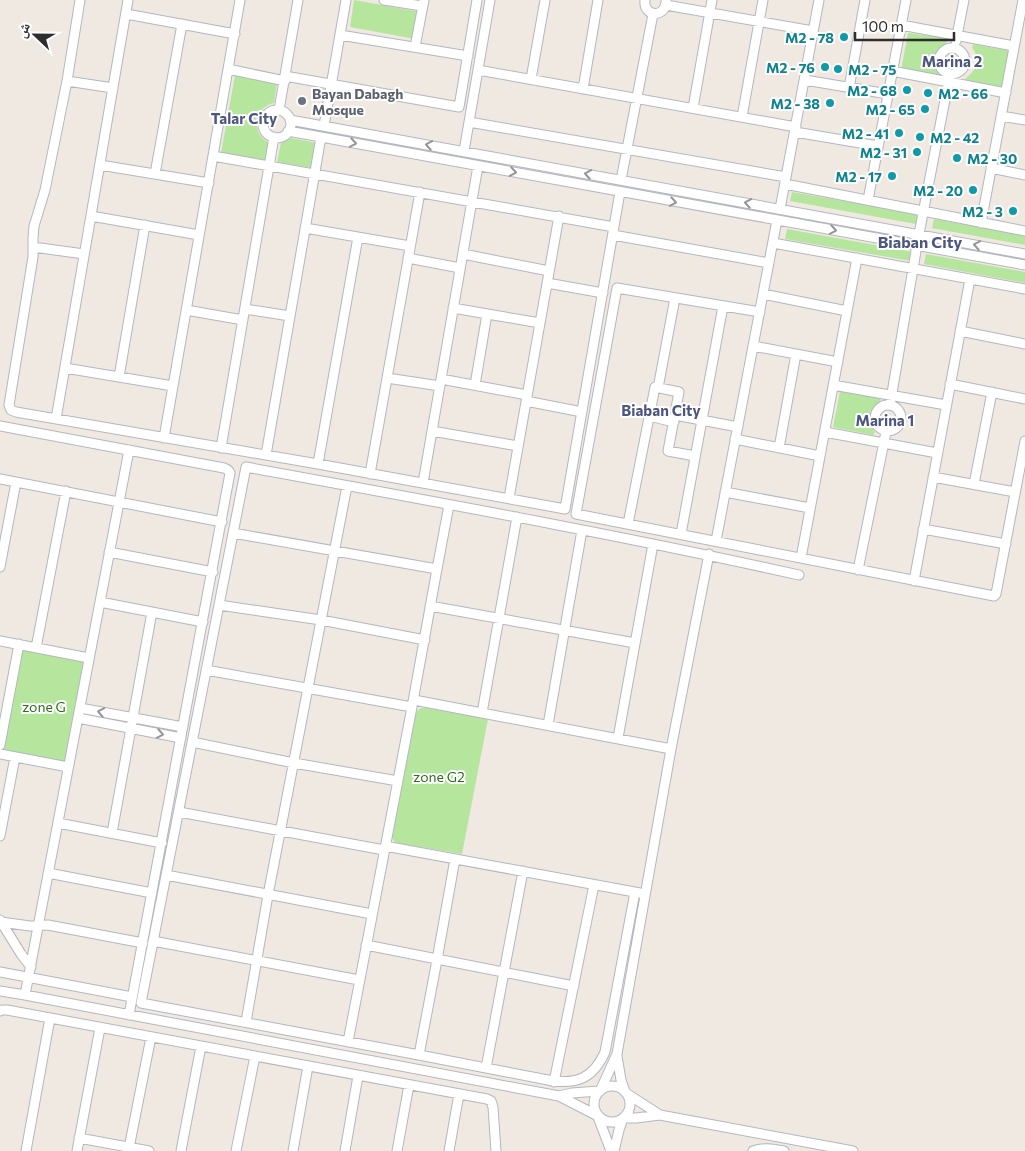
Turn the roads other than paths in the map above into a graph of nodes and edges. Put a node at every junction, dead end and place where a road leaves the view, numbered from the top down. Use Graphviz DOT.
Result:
graph roads {
  1 [pos="80,0"];
  2 [pos="128,0"];
  3 [pos="240,0"];
  4 [pos="298,0"];
  5 [pos="346,0"];
  6 [pos="384,0"];
  7 [pos="477,0"];
  8 [pos="490,0"];
  9 [pos="545,0"];
  10 [pos="598,0"];
  11 [pos="642,0"];
  12 [pos="712,0"];
  13 [pos="763,0"];
  14 [pos="820,0"];
  15 [pos="865,0"];
  16 [pos="903,0"];
  17 [pos="964,0"];
  18 [pos="1023,0"];
  19 [pos="666,2"];
  20 [pos="423,3"];
  21 [pos="710,12"];
  22 [pos="126,14"];
  23 [pos="653,14"];
  24 [pos="759,22"];
  25 [pos="182,24"];
  26 [pos="1022,24"];
  27 [pos="901,25"];
  28 [pos="814,31"];
  29 [pos="235,34"];
  30 [pos="340,35"];
  31 [pos="957,36"];
  32 [pos="1014,46"];
  33 [pos="415,47"];
  34 [pos="954,48"];
  35 [pos="468,56"];
  36 [pos="228,69"];
  37 [pos="478,70"];
  38 [pos="892,71"];
  39 [pos="285,78"];
  40 [pos="949,78"];
  41 [pos="531,79"];
  42 [pos="805,80"];
  43 [pos="66,81"];
  44 [pos="331,84"];
  45 [pos="113,88"];
  46 [pos="849,88"];
  47 [pos="583,89"];
  48 [pos="1006,93"];
  49 [pos="888,94"];
  50 [pos="637,98"];
  51 [pos="693,108"];
  52 [pos="279,110"];
  53 [pos="1001,116"];
  54 [pos="742,117"];
  55 [pos="290,120"];
  56 [pos="1025,120"];
  57 [pos="469,122"];
  58 [pos="324,126"];
  59 [pos="795,129"];
  60 [pos="288,132"];
  61 [pos="274,137"];
  62 [pos="321,137"];
  63 [pos="878,146"];
  64 [pos="627,149"];
  65 [pos="464,152"];
  66 [pos="213,156"];
  67 [pos="100,165"];
  68 [pos="269,166"];
  69 [pos="478,166"];
  70 [pos="552,168"];
  71 [pos="991,168"];
  72 [pos="155,174"];
  73 [pos="315,174"];
  74 [pos="1025,174"];
  75 [pos="549,179"];
  76 [pos="621,180"];
  77 [pos="786,180"];
  78 [pos="208,183"];
  79 [pos="420,192"];
  80 [pos="620,192"];
  81 [pos="868,200"];
  82 [pos="472,201"];
  83 [pos="780,209"];
  84 [pos="923,211"];
  85 [pos="91,216"];
  86 [pos="559,216"];
  87 [pos="777,220"];
  88 [pos="981,222"];
  89 [pos="145,225"];
  90 [pos="866,225"];
  91 [pos="306,228"];
  92 [pos="614,231"];
  93 [pos="1025,231"];
  94 [pos="919,234"];
  95 [pos="200,235"];
  96 [pos="864,236"];
  97 [pos="358,237"];
  98 [pos="773,242"];
  99 [pos="410,246"];
  100 [pos="917,246"];
  101 [pos="33,247"];
  102 [pos="84,254"];
  103 [pos="463,254"];
  104 [pos="1025,254"];
  105 [pos="408,258"];
  106 [pos="857,258"];
  107 [pos="769,263"];
  108 [pos="1025,265"];
  109 [pos="460,268"];
  110 [pos="914,268"];
  111 [pos="550,272"];
  112 [pos="970,279"];
  113 [pos="547,283"];
  114 [pos="1025,289"];
  115 [pos="603,293"];
  116 [pos="763,294"];
  117 [pos="675,298"];
  118 [pos="723,306"];
  119 [pos="453,308"];
  120 [pos="245,309"];
  121 [pos="186,310"];
  122 [pos="847,311"];
  123 [pos="760,312"];
  124 [pos="487,314"];
  125 [pos="290,316"];
  126 [pos="243,320"];
  127 [pos="540,323"];
  128 [pos="960,331"];
  129 [pos="1025,344"];
  130 [pos="753,346"];
  131 [pos="796,354"];
  132 [pos="838,362"];
  133 [pos="65,368"];
  134 [pos="119,377"];
  135 [pos="387,378"];
  136 [pos="440,383"];
  137 [pos="833,384"];
  138 [pos="950,384"];
  139 [pos="173,386"];
  140 [pos="475,386"];
  141 [pos="658,388"];
  142 [pos="992,392"];
  143 [pos="527,398"];
  144 [pos="1025,399"];
  145 [pos="891,400"];
  146 [pos="946,405"];
  147 [pos="582,412"];
  148 [pos="649,416"];
  149 [pos="674,418"];
  150 [pos="56,419"];
  151 [pos="702,420"];
  152 [pos="0,426"];
  153 [pos="738,427"];
  154 [pos="432,431"];
  155 [pos="824,432"];
  156 [pos="886,432"];
  157 [pos="164,438"];
  158 [pos="736,440"];
  159 [pos="1025,441"];
  160 [pos="883,443"];
  161 [pos="518,446"];
  162 [pos="221,448"];
  163 [pos="779,448"];
  164 [pos="129,450"];
  165 [pos="937,453"];
  166 [pos="266,455"];
  167 [pos="695,456"];
  168 [pos="820,456"];
  169 [pos="318,464"];
  170 [pos="370,474"];
  171 [pos="933,477"];
  172 [pos="0,479"];
  173 [pos="16,482"];
  174 [pos="423,483"];
  175 [pos="974,484"];
  176 [pos="347,486"];
  177 [pos="66,491"];
  178 [pos="725,492"];
  179 [pos="1016,492"];
  180 [pos="509,498"];
  181 [pos="119,502"];
  182 [pos="449,505"];
  183 [pos="810,508"];
  184 [pos="516,517"];
  185 [pos="222,522"];
  186 [pos="628,524"];
  187 [pos="923,529"];
  188 [pos="582,530"];
  189 [pos="233,533"];
  190 [pos="681,534"];
  191 [pos="716,541"];
  192 [pos="653,544"];
  193 [pos="1006,544"];
  194 [pos="334,551"];
  195 [pos="109,552"];
  196 [pos="709,554"];
  197 [pos="801,558"];
  198 [pos="0,567"];
  199 [pos="437,569"];
  200 [pos="858,570"];
  201 [pos="213,572"];
  202 [pos="799,575"];
  203 [pos="914,581"];
  204 [pos="100,602"];
  205 [pos="219,604"];
  206 [pos="430,606"];
  207 [pos="152,612"];
  208 [pos="498,618"];
  209 [pos="321,620"];
  210 [pos="203,622"];
  211 [pos="565,630"];
  212 [pos="425,640"];
  213 [pos="0,641"];
  214 [pos="635,642"];
  215 [pos="19,644"];
  216 [pos="36,648"];
  217 [pos="89,658"];
  218 [pos="206,670"];
  219 [pos="309,688"];
  220 [pos="413,704"];
  221 [pos="80,708"];
  222 [pos="482,713"];
  223 [pos="78,718"];
  224 [pos="133,718"];
  225 [pos="548,725"];
  226 [pos="131,728"];
  227 [pos="183,728"];
  228 [pos="181,738"];
  229 [pos="618,738"];
  230 [pos="192,742"];
  231 [pos="0,745"];
  232 [pos="671,749"];
  233 [pos="0,754"];
  234 [pos="15,757"];
  235 [pos="294,763"];
  236 [pos="68,767"];
  237 [pos="398,781"];
  238 [pos="179,812"];
  239 [pos="58,823"];
  240 [pos="281,832"];
  241 [pos="112,833"];
  242 [pos="0,836"];
  243 [pos="162,843"];
  244 [pos="385,848"];
  245 [pos="455,859"];
  246 [pos="523,872"];
  247 [pos="48,873"];
  248 [pos="166,875"];
  249 [pos="594,885"];
  250 [pos="635,892"];
  251 [pos="152,893"];
  252 [pos="645,894"];
  253 [pos="268,895"];
  254 [pos="372,914"];
  255 [pos="1,921"];
  256 [pos="38,926"];
  257 [pos="153,941"];
  258 [pos="143,943"];
  259 [pos="366,946"];
  260 [pos="437,960"];
  261 [pos="256,961"];
  262 [pos="31,967"];
  263 [pos="0,972"];
  264 [pos="504,973"];
  265 [pos="29,978"];
  266 [pos="359,980"];
  267 [pos="574,986"];
  268 [pos="0,992"];
  269 [pos="25,995"];
  270 [pos="132,998"];
  271 [pos="0,1012"];
  272 [pos="129,1015"];
  273 [pos="50,1018"];
  274 [pos="246,1022"];
  275 [pos="100,1028"];
  276 [pos="151,1037"];
  277 [pos="348,1042"];
  278 [pos="201,1046"];
  279 [pos="418,1054"];
  280 [pos="617,1054"];
  281 [pos="255,1056"];
  282 [pos="308,1066"];
  283 [pos="486,1068"];
  284 [pos="358,1076"];
  285 [pos="554,1082"];
  286 [pos="409,1085"];
  287 [pos="600,1091"];
  288 [pos="625,1092"];
  289 [pos="459,1094"];
  290 [pos="559,1096"];
  291 [pos="660,1115"];
  292 [pos="598,1116"];
  293 [pos="623,1118"];
  294 [pos="80,1138"];
  295 [pos="130,1148"];
  296 [pos="26,1151"];
  297 [pos="77,1151"];
  298 [pos="149,1151"];
  299 [pos="181,1151"];
  300 [pos="236,1151"];
  301 [pos="293,1151"];
  302 [pos="345,1151"];
  303 [pos="397,1151"];
  304 [pos="449,1151"];
  305 [pos="496,1151"];
  306 [pos="612,1151"];
  307 [pos="753,1151"];
  308 [pos="784,1151"];
  309 [pos="853,1151"];
  1 -- 43 [label="street"];
  2 -- 22 [label="street"];
  3 -- 29 [label="street"];
  4 -- 39 [label="street"];
  5 -- 30 [label="street"];
  6 -- 20 [label="street"];
  7 -- 35 [label="street"];
  8 -- 37 [label="street"];
  9 -- 41 [label="street"];
  10 -- 47 [label="street"];
  11 -- 23 [label="street"];
  12 -- 21 [label="street"];
  13 -- 24 [label="street"];
  14 -- 28 [label="street"];
  15 -- 46 [label="street"];
  16 -- 27 [label="street"];
  17 -- 31 [label="street"];
  18 -- 26 [label="street"];
  19 -- 21 [label="street"];
  19 -- 23 [label="street"];
  20 -- 33 [label="street"];
  21 -- 24 [label="street"];
  21 -- 51 [label="street"];
  22 -- 25 [label="street"];
  22 -- 45 [label="street"];
  23 -- 50 [label="street"];
  24 -- 28 [label="street"];
  24 -- 54 [label="street"];
  25 -- 29 [label="street"];
  25 -- 72 [label="street"];
  26 -- 32 [label="street"];
  27 -- 31 [label="street"];
  27 -- 38 [label="street"];
  28 -- 42 [label="street"];
  29 -- 36 [label="street"];
  30 -- 33 [label="street"];
  30 -- 44 [label="street"];
  31 -- 32 [label="street"];
  31 -- 34 [label="street"];
  32 -- 48 [label="street"];
  33 -- 35 [label="street"];
  34 -- 40 [label="street"];
  34 -- 40 [label="street"];
  35 -- 44 [label="street"];
  36 -- 39 [label="street"];
  36 -- 66 [label="street"];
  37 -- 41 [label="street"];
  37 -- 57 [label="street"];
  38 -- 40 [label="street"];
  38 -- 49 [label="street"];
  39 -- 44 [label="street"];
  39 -- 52 [label="street"];
  40 -- 48 [label="street"];
  40 -- 84 [label="street"];
  41 -- 47 [label="street"];
  42 -- 46 [label="street"];
  42 -- 59 [label="street"];
  43 -- 45 [label="street"];
  43 -- 101 [label="street"];
  44 -- 58 [label="street"];
  45 -- 67 [label="street"];
  46 -- 49 [label="street"];
  47 -- 50 [label="street"];
  48 -- 53 [label="street"];
  49 -- 63 [label="street"];
  50 -- 51 [label="street"];
  50 -- 64 [label="street"];
  51 -- 54 [label="street"];
  52 -- 55 [label="street"];
  52 -- 61 [label="street"];
  53 -- 56 [label="street"];
  53 -- 71 [label="street"];
  54 -- 59 [label="street"];
  55 -- 58 [label="street"];
  55 -- 60 [label="street"];
  57 -- 64 [label="street"];
  57 -- 65 [label="street"];
  65 -- 58 [label="street, one-way"];
  59 -- 63 [label="street"];
  59 -- 77 [label="street"];
  60 -- 61 [label="street"];
  60 -- 62 [label="street"];
  61 -- 68 [label="street"];
  62 -- 69 [label="street, one-way"];
  62 -- 73 [label="street"];
  63 -- 81 [label="street"];
  64 -- 76 [label="street"];
  64 -- 77 [label="street"];
  65 -- 70 [label="street"];
  66 -- 68 [label="street"];
  66 -- 78 [label="street"];
  67 -- 72 [label="street"];
  67 -- 85 [label="street"];
  68 -- 73 [label="street"];
  68 -- 120 [label="street"];
  69 -- 75 [label="street, one-way"];
  69 -- 82 [label="street"];
  70 -- 75 [label="street"];
  76 -- 70 [label="street, one-way"];
  71 -- 74 [label="street"];
  71 -- 88 [label="street"];
  72 -- 78 [label="street"];
  73 -- 79 [label="street"];
  73 -- 91 [label="street"];
  75 -- 80 [label="street"];
  83 -- 76 [label="street, one-way"];
  77 -- 81 [label="street"];
  77 -- 83 [label="street"];
  78 -- 95 [label="street"];
  79 -- 82 [label="street"];
  79 -- 99 [label="street"];
  80 -- 87 [label="street, one-way"];
  80 -- 92 [label="street"];
  81 -- 84 [label="street"];
  82 -- 86 [label="street"];
  82 -- 103 [label="street"];
  83 -- 90 [label="street"];
  84 -- 88 [label="street"];
  84 -- 94 [label="street"];
  85 -- 89 [label="street"];
  85 -- 102 [label="street"];
  86 -- 92 [label="street"];
  86 -- 111 [label="street"];
  87 -- 96 [label="street, one-way"];
  87 -- 98 [label="street"];
  88 -- 93 [label="street"];
  89 -- 95 [label="street"];
  89 -- 134 [label="street"];
  90 -- 94 [label="street"];
  90 -- 96 [label="street"];
  91 -- 97 [label="street"];
  91 -- 125 [label="street"];
  92 -- 107 [label="street"];
  92 -- 115 [label="street"];
  104 -- 94 [label="street, one-way"];
  95 -- 121 [label="street"];
  96 -- 100 [label="street"];
  97 -- 99 [label="street"];
  97 -- 169 [label="street"];
  98 -- 106 [label="street"];
  98 -- 107 [label="street"];
  99 -- 105 [label="street"];
  100 -- 108 [label="street"];
  100 -- 110 [label="street"];
  101 -- 102 [label="street"];
  101 -- 150 [label="street"];
  102 -- 133 [label="street"];
  103 -- 109 [label="street"];
  103 -- 111 [label="street"];
  105 -- 109 [label="street"];
  105 -- 135 [label="street"];
  106 -- 110 [label="street"];
  106 -- 122 [label="street"];
  107 -- 116 [label="street"];
  109 -- 119 [label="street"];
  110 -- 112 [label="street"];
  110 -- 145 [label="street"];
  111 -- 113 [label="street"];
  112 -- 114 [label="street"];
  112 -- 128 [label="street"];
  113 -- 115 [label="street"];
  113 -- 127 [label="street"];
  115 -- 147 [label="street"];
  116 -- 122 [label="street"];
  116 -- 123 [label="street"];
  117 -- 118 [label="street"];
  117 -- 141 [label="street"];
  117 -- 186 [label="street"];
  118 -- 123 [label="street"];
  118 -- 151 [label="street"];
  119 -- 124 [label="street"];
  119 -- 136 [label="street"];
  120 -- 125 [label="street"];
  120 -- 126 [label="street"];
  121 -- 126 [label="street"];
  121 -- 139 [label="street"];
  122 -- 132 [label="street"];
  123 -- 130 [label="street"];
  124 -- 127 [label="street"];
  124 -- 140 [label="street"];
  125 -- 166 [label="street"];
  126 -- 162 [label="street"];
  127 -- 143 [label="street"];
  128 -- 129 [label="street"];
  128 -- 138 [label="street"];
  130 -- 131 [label="street"];
  130 -- 153 [label="street"];
  131 -- 132 [label="street"];
  131 -- 163 [label="street"];
  132 -- 137 [label="street"];
  133 -- 134 [label="street"];
  133 -- 150 [label="street"];
  134 -- 139 [label="street"];
  135 -- 136 [label="street"];
  135 -- 170 [label="street"];
  136 -- 140 [label="street"];
  136 -- 154 [label="street"];
  137 -- 145 [label="street"];
  137 -- 155 [label="street"];
  138 -- 142 [label="street"];
  138 -- 146 [label="street"];
  139 -- 157 [label="street"];
  140 -- 143 [label="street"];
  141 -- 148 [label="street"];
  141 -- 149 [label="street"];
  142 -- 144 [label="street"];
  142 -- 175 [label="street"];
  143 -- 147 [label="street"];
  143 -- 161 [label="street"];
  145 -- 146 [label="street"];
  145 -- 156 [label="street"];
  145 -- 156 [label="street"];
  146 -- 165 [label="street"];
  147 -- 180 [label="street"];
  148 -- 149 [label="street"];
  148 -- 186 [label="street"];
  149 -- 151 [label="street"];
  149 -- 167 [label="street"];
  150 -- 157 [label="street"];
  151 -- 153 [label="street"];
  151 -- 167 [label="street"];
  152 -- 164 [label="street"];
  153 -- 158 [label="street"];
  154 -- 161 [label="street"];
  154 -- 174 [label="street"];
  155 -- 160 [label="street"];
  155 -- 168 [label="street"];
  156 -- 160 [label="street"];
  157 -- 162 [label="street"];
  158 -- 163 [label="street"];
  158 -- 178 [label="street"];
  159 -- 179 [label="street"];
  160 -- 165 [label="street"];
  160 -- 200 [label="street"];
  161 -- 180 [label="street"];
  162 -- 166 [label="street"];
  163 -- 168 [label="street"];
  164 -- 181 [label="street"];
  164 -- 185 [label="street"];
  165 -- 171 [label="street"];
  166 -- 169 [label="street"];
  167 -- 190 [label="street"];
  168 -- 183 [label="street"];
  169 -- 170 [label="street"];
  170 -- 174 [label="street"];
  171 -- 175 [label="street"];
  171 -- 187 [label="street"];
  172 -- 173 [label="street"];
  173 -- 177 [label="street"];
  173 -- 198 [label="street"];
  174 -- 180 [label="street"];
  175 -- 179 [label="street"];
  176 -- 182 [label="street"];
  176 -- 189 [label="street"];
  176 -- 194 [label="street"];
  177 -- 181 [label="street"];
  177 -- 216 [label="street"];
  178 -- 183 [label="street"];
  178 -- 191 [label="street"];
  179 -- 193 [label="street"];
  181 -- 185 [label="street"];
  181 -- 195 [label="street"];
  182 -- 184 [label="street"];
  182 -- 199 [label="street"];
  183 -- 197 [label="street"];
  184 -- 188 [label="street"];
  184 -- 208 [label="street"];
  185 -- 201 [label="street"];
  186 -- 190 [label="street"];
  187 -- 193 [label="street"];
  187 -- 203 [label="street"];
  188 -- 192 [label="street"];
  188 -- 211 [label="street"];
  189 -- 194 [label="street"];
  189 -- 205 [label="street"];
  190 -- 191 [label="street"];
  191 -- 197 [label="street"];
  192 -- 196 [label="street"];
  192 -- 214 [label="street"];
  193 -- 203 [label="street"];
  194 -- 199 [label="street"];
  194 -- 209 [label="street"];
  195 -- 201 [label="street"];
  195 -- 204 [label="street"];
  196 -- 202 [label="street"];
  196 -- 232 [label="street"];
  197 -- 200 [label="street"];
  199 -- 206 [label="street"];
  200 -- 203 [label="street"];
  201 -- 210 [label="street"];
  204 -- 207 [label="street"];
  204 -- 217 [label="street"];
  205 -- 209 [label="street"];
  205 -- 218 [label="street"];
  206 -- 208 [label="street"];
  206 -- 212 [label="street"];
  207 -- 210 [label="street"];
  207 -- 224 [label="street"];
  208 -- 211 [label="street"];
  208 -- 222 [label="street"];
  209 -- 212 [label="street"];
  209 -- 219 [label="street"];
  210 -- 227 [label="street"];
  211 -- 214 [label="street"];
  211 -- 225 [label="street"];
  212 -- 220 [label="street"];
  213 -- 215 [label="street"];
  214 -- 229 [label="street"];
  215 -- 216 [label="street"];
  215 -- 231 [label="street"];
  216 -- 217 [label="street"];
  217 -- 221 [label="street"];
  218 -- 219 [label="street"];
  218 -- 230 [label="street"];
  219 -- 220 [label="street"];
  219 -- 235 [label="street"];
  220 -- 222 [label="street"];
  220 -- 237 [label="street"];
  221 -- 223 [label="street"];
  224 -- 221 [label="street, one-way"];
  222 -- 225 [label="street"];
  223 -- 226 [label="street"];
  223 -- 236 [label="street"];
  224 -- 226 [label="street"];
  224 -- 227 [label="street"];
  225 -- 229 [label="street"];
  226 -- 228 [label="street, one-way"];
  226 -- 241 [label="street"];
  227 -- 228 [label="street"];
  228 -- 243 [label="street"];
  229 -- 232 [label="street"];
  230 -- 235 [label="street"];
  230 -- 238 [label="street"];
  232 -- 252 [label="street"];
  233 -- 234 [label="street"];
  234 -- 236 [label="street"];
  234 -- 242 [label="street"];
  235 -- 237 [label="street"];
  235 -- 240 [label="street"];
  236 -- 239 [label="street"];
  237 -- 244 [label="street"];
  238 -- 240 [label="street"];
  238 -- 248 [label="street"];
  239 -- 241 [label="street"];
  239 -- 247 [label="street"];
  240 -- 244 [label="street"];
  240 -- 253 [label="street"];
  241 -- 243 [label="street"];
  243 -- 251 [label="street"];
  244 -- 245 [label="street"];
  244 -- 254 [label="street"];
  245 -- 246 [label="street"];
  245 -- 260 [label="street"];
  246 -- 249 [label="street"];
  246 -- 264 [label="street"];
  247 -- 251 [label="street"];
  247 -- 256 [label="street"];
  248 -- 253 [label="street"];
  248 -- 257 [label="street"];
  249 -- 250 [label="street"];
  249 -- 267 [label="street"];
  250 -- 252 [label="street"];
  250 -- 285 [label="street"];
  251 -- 258 [label="street"];
  252 -- 280 [label="street"];
  253 -- 254 [label="street"];
  253 -- 261 [label="street"];
  254 -- 259 [label="street"];
  255 -- 256 [label="street"];
  255 -- 262 [label="street"];
  256 -- 258 [label="street"];
  256 -- 262 [label="street"];
  257 -- 261 [label="street"];
  257 -- 274 [label="street"];
  258 -- 270 [label="street"];
  259 -- 260 [label="street"];
  259 -- 266 [label="street"];
  260 -- 264 [label="street"];
  260 -- 279 [label="street"];
  261 -- 266 [label="street"];
  261 -- 274 [label="street"];
  262 -- 265 [label="street"];
  263 -- 265 [label="street"];
  264 -- 267 [label="street"];
  264 -- 283 [label="street"];
  265 -- 269 [label="street"];
  265 -- 270 [label="street"];
  266 -- 277 [label="street"];
  267 -- 285 [label="street"];
  268 -- 269 [label="street"];
  269 -- 272 [label="street"];
  270 -- 272 [label="street"];
  271 -- 273 [label="street"];
  272 -- 290 [label="street"];
  273 -- 275 [label="street"];
  273 -- 296 [label="street"];
  274 -- 277 [label="street"];
  275 -- 276 [label="street"];
  275 -- 294 [label="street"];
  276 -- 278 [label="street"];
  276 -- 295 [label="street"];
  277 -- 279 [label="street"];
  278 -- 281 [label="street"];
  278 -- 299 [label="street"];
  279 -- 283 [label="street"];
  280 -- 287 [label="street"];
  280 -- 288 [label="street"];
  281 -- 282 [label="street"];
  281 -- 300 [label="street"];
  282 -- 284 [label="street"];
  282 -- 301 [label="street"];
  283 -- 285 [label="street"];
  284 -- 286 [label="street"];
  284 -- 302 [label="street"];
  286 -- 289 [label="street"];
  286 -- 303 [label="street"];
  287 -- 288 [label="street"];
  287 -- 290 [label="street"];
  287 -- 292 [label="street"];
  288 -- 291 [label="street"];
  288 -- 293 [label="street"];
  289 -- 304 [label="street"];
  289 -- 305 [label="street"];
  290 -- 292 [label="street"];
  291 -- 293 [label="street"];
  291 -- 309 [label="street"];
  292 -- 293 [label="street"];
  292 -- 306 [label="street"];
  293 -- 306 [label="street"];
  294 -- 295 [label="street"];
  294 -- 297 [label="street"];
  295 -- 298 [label="street"];
  307 -- 308 [label="street"];
}
